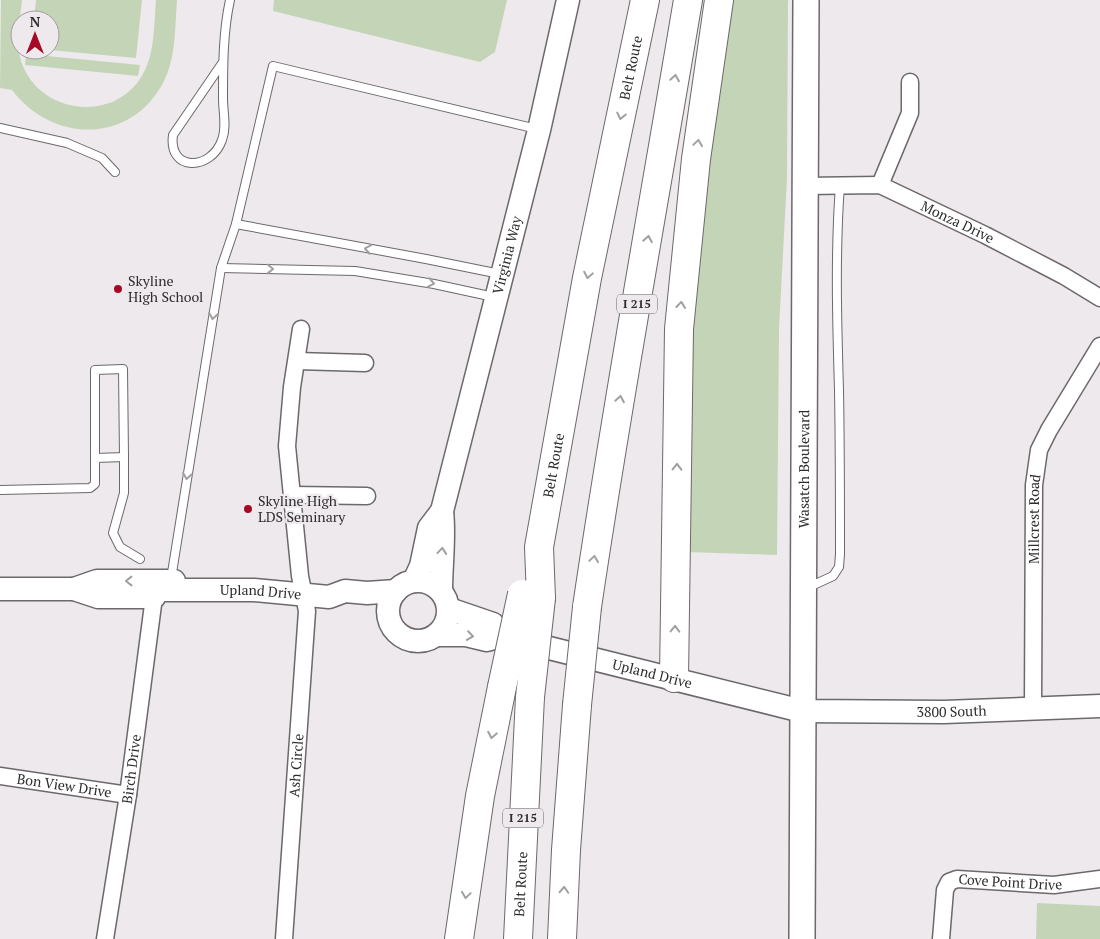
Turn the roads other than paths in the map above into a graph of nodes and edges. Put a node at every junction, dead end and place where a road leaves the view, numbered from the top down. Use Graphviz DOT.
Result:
graph roads {
  1 [pos="230,0"];
  2 [pos="568,0"];
  3 [pos="645,0"];
  4 [pos="688,0"];
  5 [pos="719,0"];
  6 [pos="806,0"];
  7 [pos="223,62"];
  8 [pos="910,82"];
  9 [pos="0,128"];
  10 [pos="539,130"];
  11 [pos="115,172"];
  12 [pos="840,185"];
  13 [pos="880,185"];
  14 [pos="804,186"];
  15 [pos="236,224"];
  16 [pos="221,268"];
  17 [pos="502,275"];
  18 [pos="496,298"];
  19 [pos="1100,298"];
  20 [pos="301,330"];
  21 [pos="1100,346"];
  22 [pos="297,361"];
  23 [pos="365,363"];
  24 [pos="124,457"];
  25 [pos="95,458"];
  26 [pos="0,490"];
  27 [pos="292,495"];
  28 [pos="368,496"];
  29 [pos="442,511"];
  30 [pos="140,559"];
  31 [pos="170,581"];
  32 [pos="405,586"];
  33 [pos="0,589"];
  34 [pos="74,589"];
  35 [pos="192,590"];
  36 [pos="803,590"];
  37 [pos="304,594"];
  38 [pos="154,596"];
  39 [pos="329,596"];
  40 [pos="531,596"];
  41 [pos="445,600"];
  42 [pos="389,619"];
  43 [pos="437,635"];
  44 [pos="502,636"];
  45 [pos="674,678"];
  46 [pos="1100,706"];
  47 [pos="1033,708"];
  48 [pos="802,711"];
  49 [pos="0,776"];
  50 [pos="128,795"];
  51 [pos="1100,879"];
  52 [pos="105,939"];
  53 [pos="284,939"];
  54 [pos="459,939"];
  55 [pos="518,939"];
  56 [pos="562,939"];
  57 [pos="802,939"];
  58 [pos="941,939"];
  1 -- 7 [label="lane"];
  2 -- 10 [label="street, Virginia Way"];
  3 -- 40 [label="highway, Belt Route / I 215, one-way"];
  56 -- 4 [label="highway, I 215, one-way, bridge"];
  45 -- 5 [label="highway, one-way"];
  6 -- 14 [label="main road, Wasatch Boulevard"];
  7 -- 7 [label="lane"];
  8 -- 13 [label="street"];
  9 -- 11 [label="lane"];
  10 -- 15 [label="lane"];
  10 -- 17 [label="street, Virginia Way"];
  12 -- 13 [label="street, Monza Drive"];
  12 -- 14 [label="street, Monza Drive"];
  12 -- 36 [label="lane"];
  13 -- 19 [label="street, Monza Drive"];
  14 -- 36 [label="main road, Wasatch Boulevard"];
  15 -- 16 [label="lane"];
  17 -- 15 [label="lane, one-way"];
  16 -- 18 [label="lane, one-way"];
  16 -- 31 [label="lane, one-way"];
  17 -- 18 [label="street, Virginia Way"];
  18 -- 29 [label="street, Virginia Way"];
  20 -- 22 [label="street, Ash Circle"];
  21 -- 47 [label="street, Millcrest Road"];
  22 -- 23 [label="street"];
  22 -- 27 [label="street, Ash Circle"];
  24 -- 25 [label="lane"];
  24 -- 25 [label="lane"];
  24 -- 30 [label="lane"];
  25 -- 26 [label="lane"];
  27 -- 28 [label="street"];
  27 -- 37 [label="street, Ash Circle"];
  29 -- 32 [label="street, Virginia Way"];
  41 -- 29 [label="street, Virginia Way, one-way"];
  31 -- 34 [label="street, Upland Drive, one-way"];
  31 -- 35 [label="street, Upland Drive"];
  32 -- 39 [label="street, Upland Drive"];
  32 -- 41 [label="street"];
  32 -- 42 [label="street"];
  33 -- 34 [label="street, Upland Drive"];
  34 -- 38 [label="street, Upland Drive"];
  35 -- 37 [label="street, Upland Drive"];
  35 -- 38 [label="street, Upland Drive"];
  36 -- 48 [label="main road, Wasatch Boulevard"];
  37 -- 39 [label="street, Upland Drive"];
  37 -- 53 [label="street, Ash Circle"];
  38 -- 50 [label="street, Birch Drive"];
  39 -- 42 [label="street, Upland Drive"];
  40 -- 54 [label="highway, one-way, bridge"];
  40 -- 55 [label="highway, Belt Route / I 215, bridge"];
  41 -- 43 [label="street"];
  41 -- 44 [label="street, Upland Drive"];
  42 -- 43 [label="street"];
  43 -- 44 [label="street, Upland Drive, one-way"];
  44 -- 45 [label="street, Upland Drive"];
  45 -- 48 [label="street, Upland Drive"];
  46 -- 47 [label="street, 3800 South"];
  47 -- 48 [label="street, 3800 South"];
  48 -- 57 [label="main road, Wasatch Boulevard"];
  49 -- 50 [label="street, Bon View Drive"];
  50 -- 52 [label="street, Birch Drive"];
  51 -- 58 [label="street, Cove Point Drive"];
}
